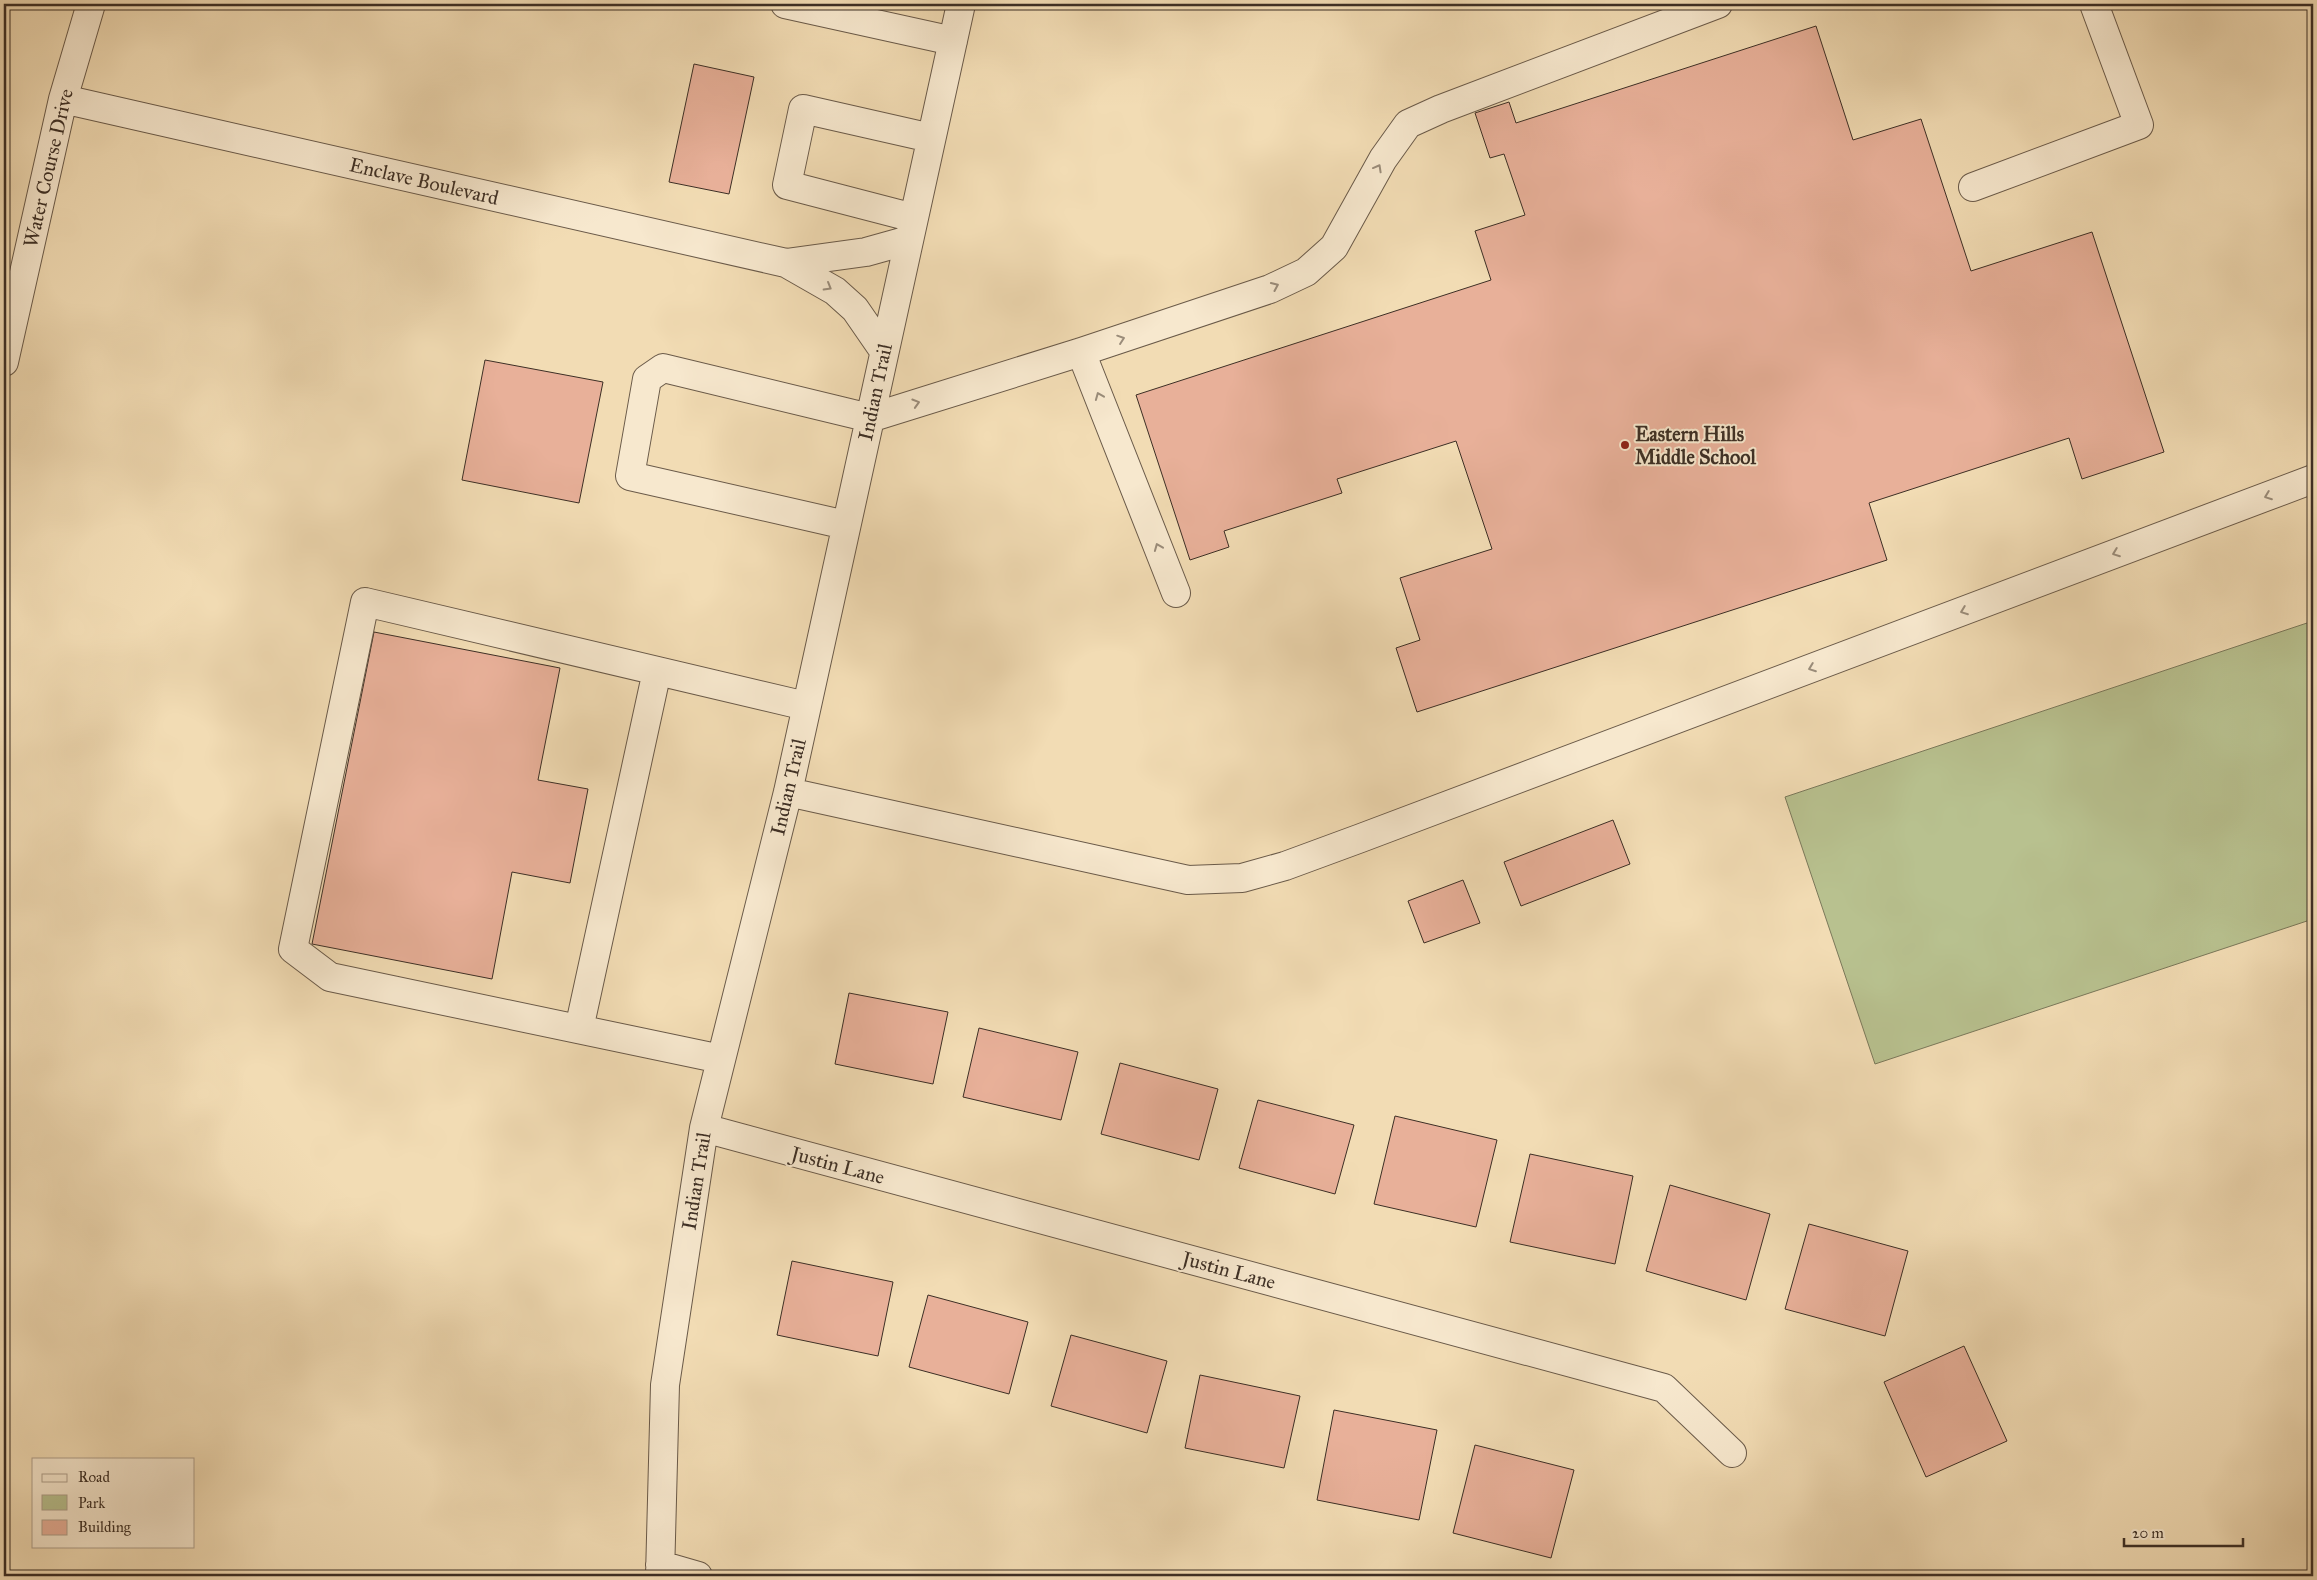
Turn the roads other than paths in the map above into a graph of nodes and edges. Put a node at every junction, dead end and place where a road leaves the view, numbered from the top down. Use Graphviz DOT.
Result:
graph roads {
  1 [pos="91,4"];
  2 [pos="785,4"];
  3 [pos="961,4"];
  4 [pos="1718,4"];
  5 [pos="2094,4"];
  6 [pos="953,41"];
  7 [pos="63,99"];
  8 [pos="931,138"];
  9 [pos="1973,187"];
  10 [pos="911,229"];
  11 [pos="786,262"];
  12 [pos="884,351"];
  13 [pos="1081,352"];
  14 [pos="4,362"];
  15 [pos="870,418"];
  16 [pos="2313,479"];
  17 [pos="846,525"];
  18 [pos="1176,593"];
  19 [pos="657,671"];
  20 [pos="806,706"];
  21 [pos="788,792"];
  22 [pos="579,1029"];
  23 [pos="721,1059"];
  24 [pos="704,1128"];
  25 [pos="1732,1452"];
  26 [pos="660,1571"];
  27 [pos="698,1576"];
  1 -- 7 [label="street, Water Course Drive"];
  2 -- 6 [label="street"];
  3 -- 6 [label="street, Indian Trail"];
  13 -- 4 [label="street, one-way"];
  5 -- 9 [label="street"];
  6 -- 8 [label="street, Indian Trail"];
  7 -- 11 [label="street, Enclave Boulevard"];
  7 -- 14 [label="street, Water Course Drive"];
  8 -- 10 [label="street, Indian Trail"];
  8 -- 10 [label="street"];
  10 -- 11 [label="street, Enclave Boulevard"];
  10 -- 12 [label="street, Indian Trail"];
  11 -- 12 [label="street, Enclave Boulevard, one-way"];
  12 -- 15 [label="street, Indian Trail"];
  15 -- 13 [label="street, one-way"];
  18 -- 13 [label="street, one-way"];
  15 -- 17 [label="street, Indian Trail"];
  15 -- 17 [label="street"];
  16 -- 21 [label="street, one-way"];
  17 -- 20 [label="street, Indian Trail"];
  19 -- 20 [label="street"];
  19 -- 22 [label="street"];
  19 -- 22 [label="street"];
  20 -- 21 [label="street, Indian Trail"];
  21 -- 23 [label="street, Indian Trail"];
  22 -- 23 [label="street"];
  23 -- 24 [label="street, Indian Trail"];
  24 -- 25 [label="street, Justin Lane"];
  24 -- 26 [label="street, Indian Trail"];
  26 -- 27 [label="street"];
}
